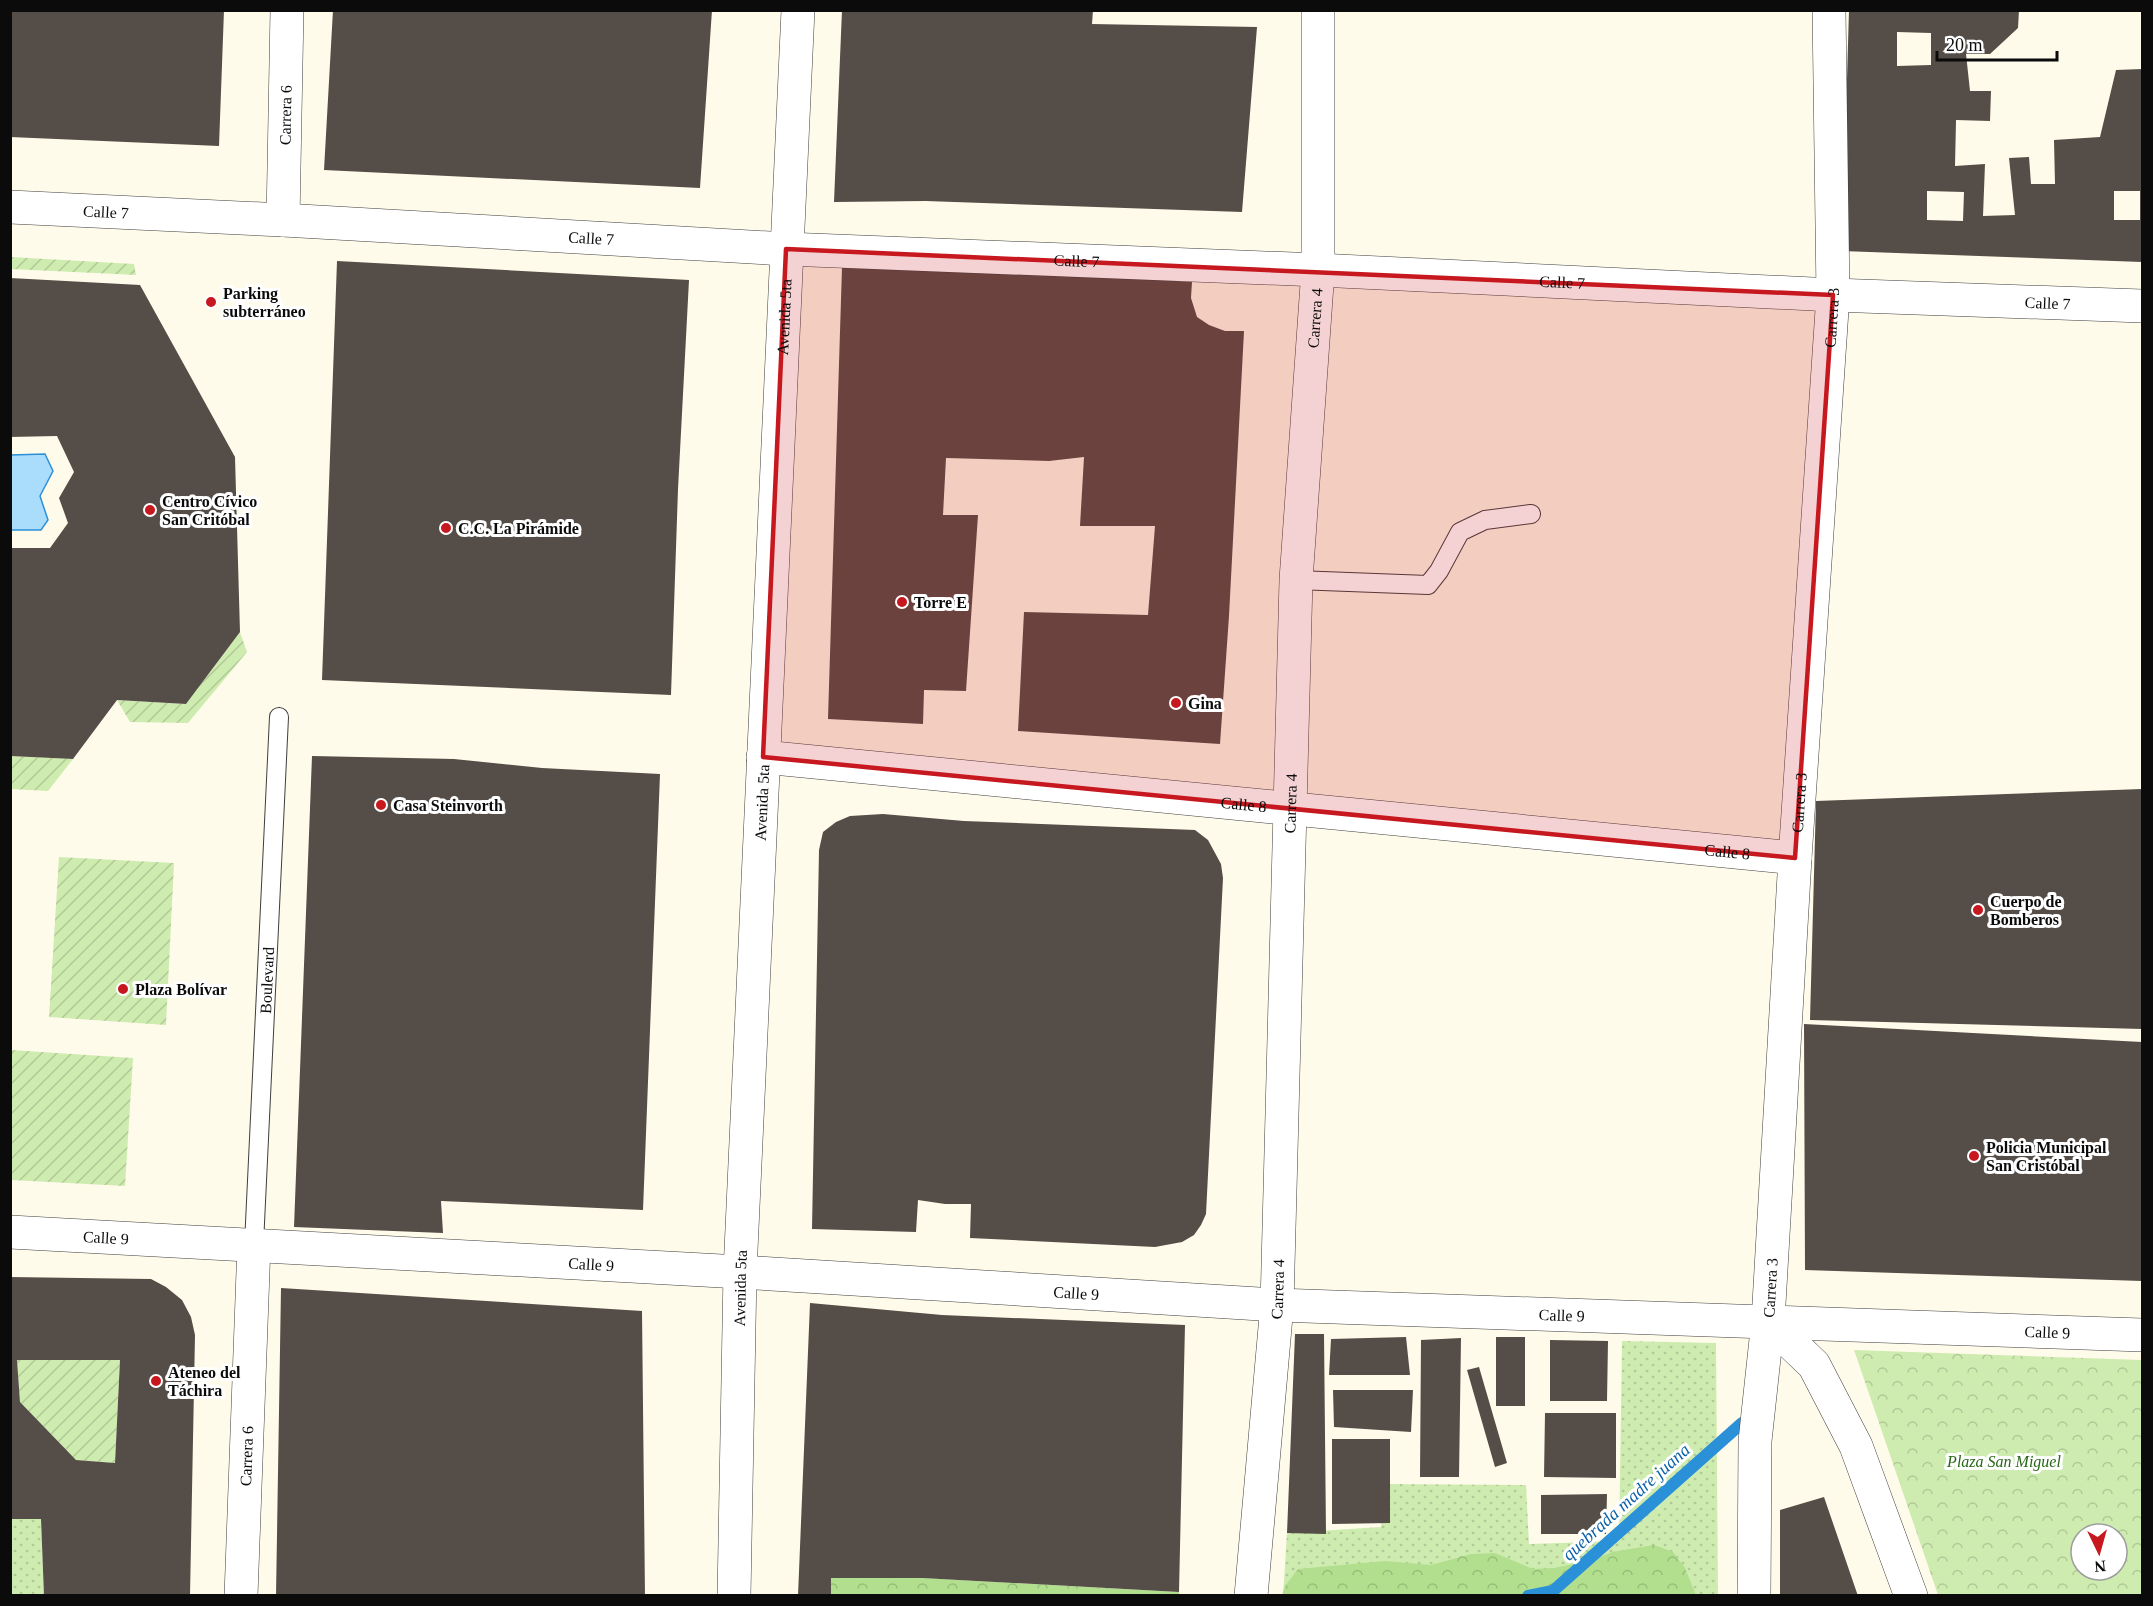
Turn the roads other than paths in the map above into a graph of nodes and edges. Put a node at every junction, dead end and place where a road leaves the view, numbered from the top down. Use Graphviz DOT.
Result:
graph roads {
  1 [pos="287,10"];
  2 [pos="798,10"];
  3 [pos="1318,10"];
  4 [pos="1829,10"];
  5 [pos="10,207"];
  6 [pos="284,220"];
  7 [pos="786,249"];
  8 [pos="1318,270"];
  9 [pos="1833,295"];
  10 [pos="2142,306"];
  11 [pos="1531,514"];
  12 [pos="1296,580"];
  13 [pos="279,717"];
  14 [pos="763,757"];
  15 [pos="1289,809"];
  16 [pos="1795,858"];
  17 [pos="10,1232"];
  18 [pos="254,1244"];
  19 [pos="740,1272"];
  20 [pos="1277,1305"];
  21 [pos="1768,1321"];
  22 [pos="2142,1335"];
  23 [pos="241,1596"];
  24 [pos="734,1596"];
  25 [pos="1251,1596"];
  26 [pos="1754,1596"];
  27 [pos="1911,1596"];
  1 -- 6 [label="street, Carrera 6"];
  2 -- 7 [label="street, Avenida 5ta"];
  3 -- 8 [label="street, Carrera 4"];
  4 -- 9 [label="street, Carrera 3"];
  5 -- 6 [label="street, Calle 7"];
  6 -- 7 [label="street, Calle 7"];
  7 -- 8 [label="street, Calle 7"];
  7 -- 14 [label="street, Avenida 5ta"];
  8 -- 9 [label="street, Calle 7"];
  8 -- 12 [label="street, Carrera 4"];
  9 -- 10 [label="street, Calle 7"];
  9 -- 16 [label="street, Carrera 3"];
  11 -- 12 [label="lane"];
  12 -- 15 [label="street, Carrera 4"];
  13 -- 18 [label="lane, Boulevard"];
  14 -- 15 [label="street, Calle 8"];
  14 -- 19 [label="street, Avenida 5ta"];
  15 -- 16 [label="street, Calle 8"];
  15 -- 20 [label="street, Carrera 4"];
  16 -- 21 [label="street, Carrera 3"];
  17 -- 18 [label="street, Calle 9"];
  18 -- 19 [label="street, Calle 9"];
  18 -- 23 [label="street, Carrera 6"];
  19 -- 20 [label="street, Calle 9"];
  19 -- 24 [label="street, Avenida 5ta"];
  20 -- 21 [label="street, Calle 9"];
  20 -- 25 [label="street, Carrera 4"];
  21 -- 22 [label="street, Calle 9"];
  21 -- 26 [label="street, Carrera 3"];
  21 -- 27 [label="street"];
}
